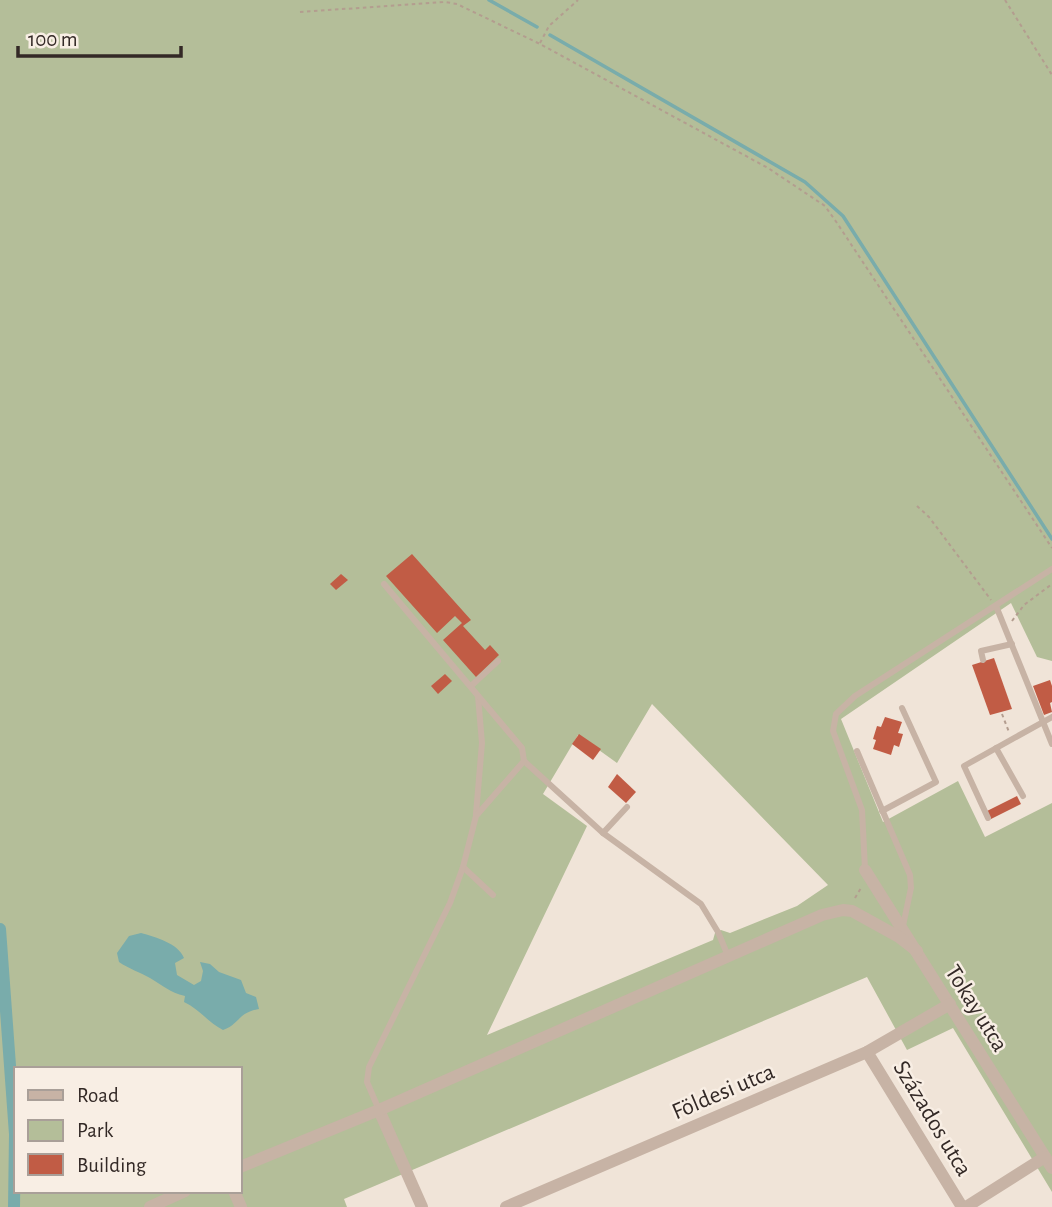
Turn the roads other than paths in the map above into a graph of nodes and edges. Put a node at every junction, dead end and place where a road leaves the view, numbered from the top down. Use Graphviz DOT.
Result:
graph roads {
  1 [pos="1052,569"];
  2 [pos="384,584"];
  3 [pos="996,606"];
  4 [pos="1012,644"];
  5 [pos="983,660"];
  6 [pos="498,661"];
  7 [pos="471,686"];
  8 [pos="477,693"];
  9 [pos="902,708"];
  10 [pos="1052,717"];
  11 [pos="1043,722"];
  12 [pos="1052,744"];
  13 [pos="996,748"];
  14 [pos="857,751"];
  15 [pos="524,761"];
  16 [pos="1023,796"];
  17 [pos="627,807"];
  18 [pos="882,811"];
  19 [pos="476,816"];
  20 [pos="988,818"];
  21 [pos="603,833"];
  22 [pos="463,867"];
  23 [pos="866,870"];
  24 [pos="494,895"];
  25 [pos="902,928"];
  26 [pos="917,951"];
  27 [pos="728,956"];
  28 [pos="950,1004"];
  29 [pos="867,1052"];
  30 [pos="379,1110"];
  31 [pos="1049,1162"];
  32 [pos="242,1166"];
  33 [pos="181,1193"];
  34 [pos="150,1207"];
  35 [pos="422,1207"];
  36 [pos="506,1207"];
  37 [pos="964,1207"];
  1 -- 3 [label="lane"];
  2 -- 7 [label="lane"];
  3 -- 4 [label="lane"];
  3 -- 23 [label="lane"];
  4 -- 5 [label="lane"];
  4 -- 11 [label="lane"];
  6 -- 7 [label="lane"];
  7 -- 8 [label="lane"];
  8 -- 15 [label="lane"];
  8 -- 19 [label="lane"];
  9 -- 18 [label="lane"];
  10 -- 11 [label="lane"];
  11 -- 12 [label="lane"];
  11 -- 13 [label="lane"];
  13 -- 16 [label="lane"];
  13 -- 20 [label="lane"];
  14 -- 18 [label="lane"];
  15 -- 19 [label="lane"];
  15 -- 21 [label="lane"];
  17 -- 21 [label="lane"];
  18 -- 25 [label="lane"];
  19 -- 22 [label="lane"];
  21 -- 27 [label="lane"];
  22 -- 24 [label="lane"];
  22 -- 30 [label="lane"];
  23 -- 25 [label="street, Tokay utca"];
  25 -- 26 [label="street, Tokay utca"];
  26 -- 27 [label="street"];
  26 -- 28 [label="street, Tokay utca"];
  27 -- 30 [label="street"];
  28 -- 29 [label="street, Földesi utca"];
  28 -- 31 [label="street, Tokay utca"];
  29 -- 36 [label="street, Földesi utca"];
  29 -- 37 [label="street, Százados utca"];
  30 -- 32 [label="street"];
  30 -- 35 [label="street"];
  31 -- 37 [label="street"];
  33 -- 34 [label="street"];
}
